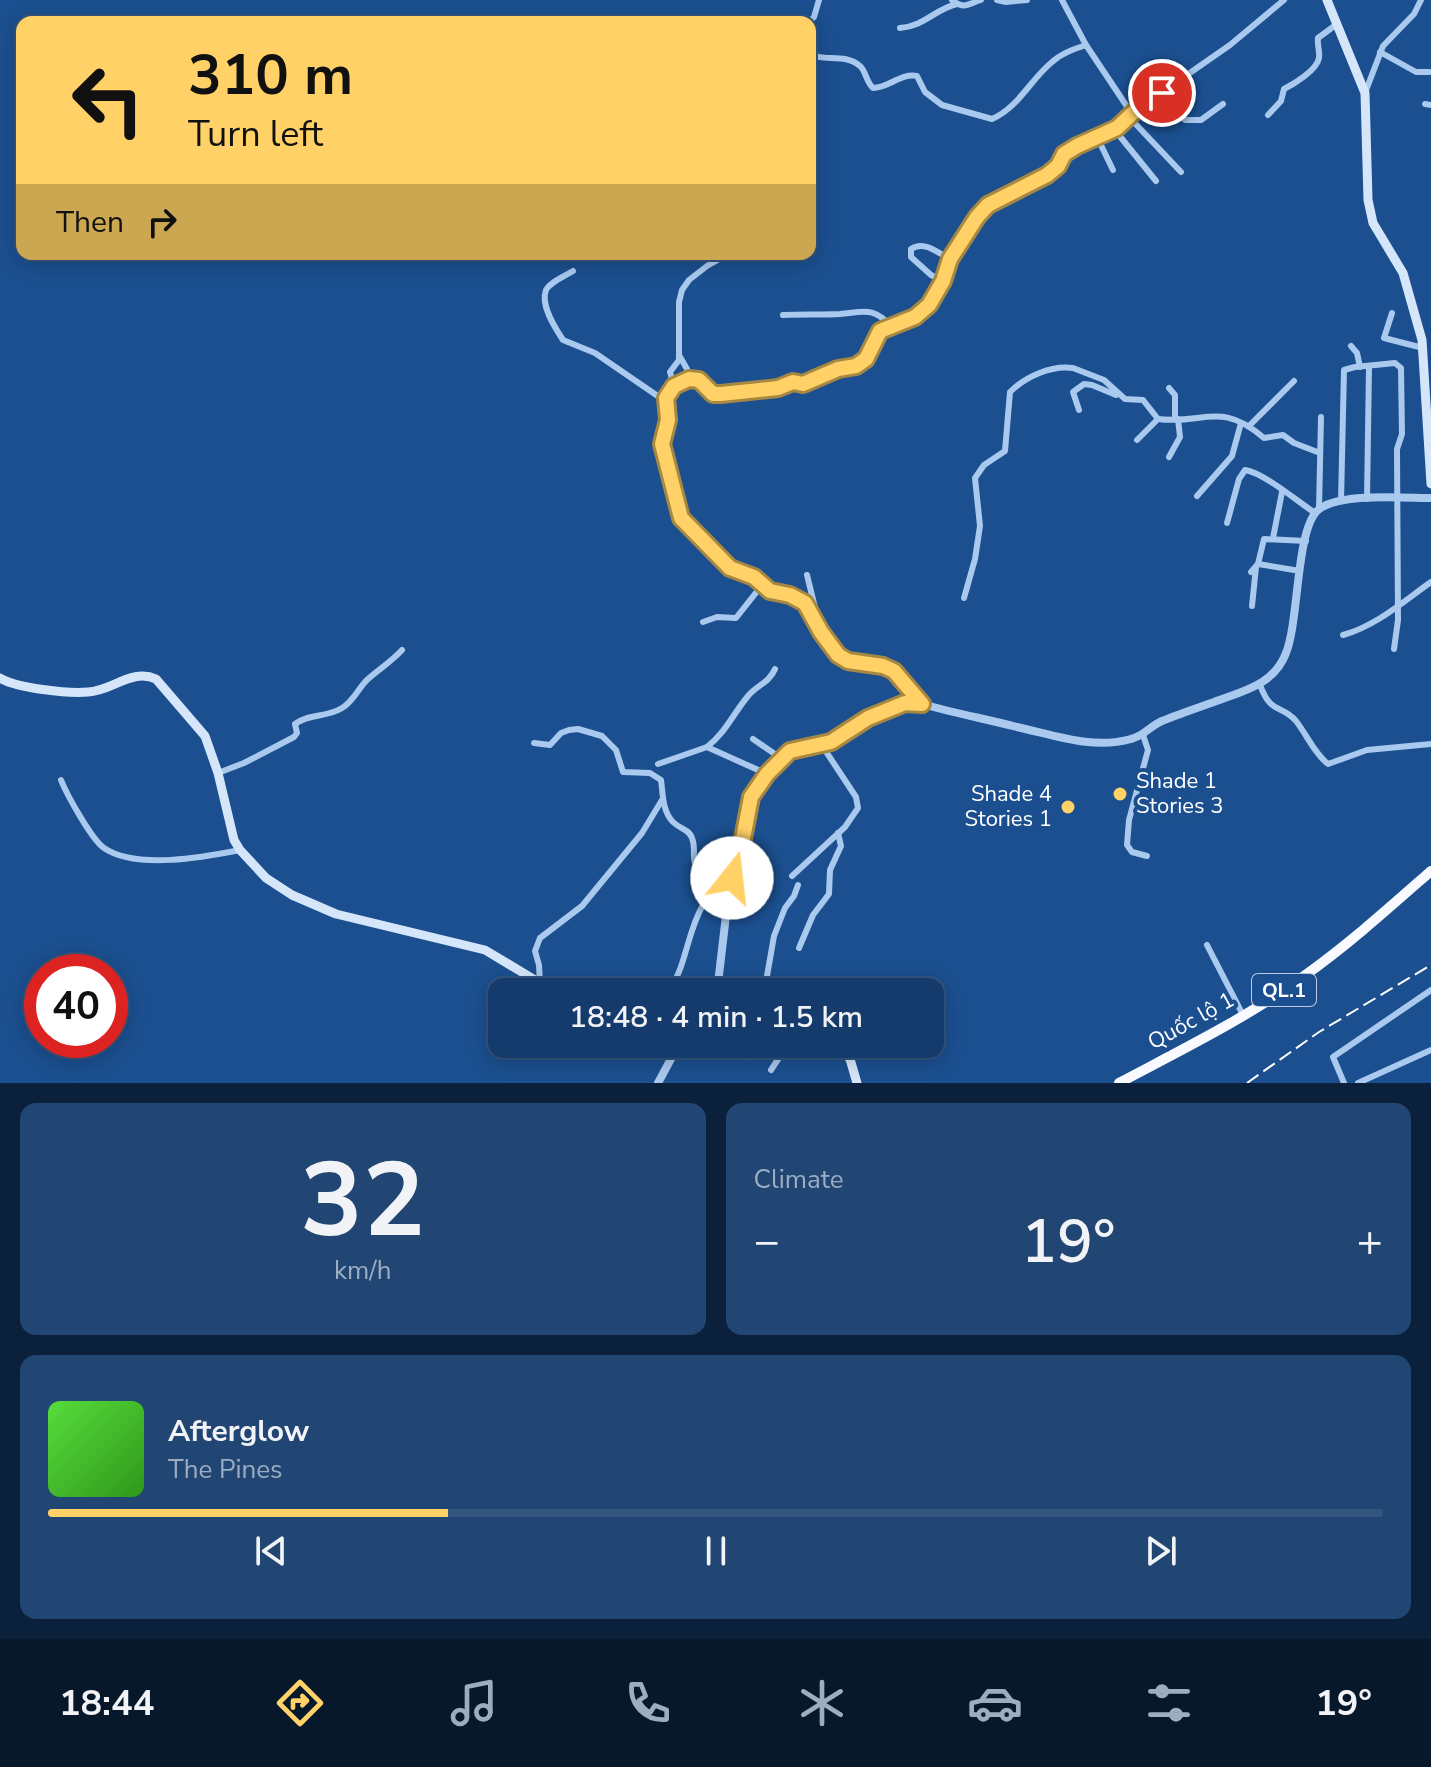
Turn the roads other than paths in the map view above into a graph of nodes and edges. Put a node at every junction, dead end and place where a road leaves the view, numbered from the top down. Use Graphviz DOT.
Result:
graph roads {
  1 [pos="981,0"];
  2 [pos="997,0"];
  3 [pos="1027,0"];
  4 [pos="1062,0"];
  5 [pos="1284,0"];
  6 [pos="1327,0"];
  7 [pos="1421,0"];
  8 [pos="955,2"];
  9 [pos="1337,24"];
  10 [pos="900,28"];
  11 [pos="1086,45"];
  12 [pos="1380,52"];
  13 [pos="816,57"];
  14 [pos="1431,72"];
  15 [pos="1165,91"];
  16 [pos="1365,93"];
  17 [pos="1223,104"];
  18 [pos="1268,115"];
  19 [pos="1130,116"];
  20 [pos="1114,129"];
  21 [pos="1097,137"];
  22 [pos="1113,170"];
  23 [pos="1181,172"];
  24 [pos="1156,181"];
  25 [pos="950,259"];
  26 [pos="719,260"];
  27 [pos="573,271"];
  28 [pos="943,281"];
  29 [pos="1392,313"];
  30 [pos="783,315"];
  31 [pos="892,327"];
  32 [pos="1425,341"];
  33 [pos="1351,346"];
  34 [pos="679,355"];
  35 [pos="1364,367"];
  36 [pos="687,369"];
  37 [pos="1294,381"];
  38 [pos="674,386"];
  39 [pos="1169,388"];
  40 [pos="1119,395"];
  41 [pos="665,401"];
  42 [pos="1079,410"];
  43 [pos="1321,417"];
  44 [pos="1158,419"];
  45 [pos="1176,419"];
  46 [pos="1241,423"];
  47 [pos="1249,426"];
  48 [pos="1430,436"];
  49 [pos="1137,440"];
  50 [pos="1320,453"];
  51 [pos="1169,457"];
  52 [pos="1431,484"];
  53 [pos="1282,492"];
  54 [pos="1197,496"];
  55 [pos="1397,498"];
  56 [pos="1431,498"];
  57 [pos="1367,499"];
  58 [pos="1341,501"];
  59 [pos="1317,511"];
  60 [pos="1227,523"];
  61 [pos="1273,538"];
  62 [pos="1306,541"];
  63 [pos="1255,567"];
  64 [pos="1300,571"];
  65 [pos="807,575"];
  66 [pos="1431,582"];
  67 [pos="762,585"];
  68 [pos="964,598"];
  69 [pos="1252,606"];
  70 [pos="1398,606"];
  71 [pos="703,622"];
  72 [pos="818,627"];
  73 [pos="1343,635"];
  74 [pos="1394,649"];
  75 [pos="402,650"];
  76 [pos="775,669"];
  77 [pos="0,678"];
  78 [pos="1260,685"];
  79 [pos="922,704"];
  80 [pos="1143,735"];
  81 [pos="753,739"];
  82 [pos="534,743"];
  83 [pos="821,744"];
  84 [pos="1431,744"];
  85 [pos="707,747"];
  86 [pos="782,759"];
  87 [pos="658,764"];
  88 [pos="218,773"];
  89 [pos="767,774"];
  90 [pos="61,780"];
  91 [pos="662,800"];
  92 [pos="838,833"];
  93 [pos="240,850"];
  94 [pos="1147,856"];
  95 [pos="736,866"];
  96 [pos="1431,871"];
  97 [pos="792,876"];
  98 [pos="798,885"];
  99 [pos="703,905"];
  100 [pos="1207,945"];
  101 [pos="799,948"];
  102 [pos="529,977"];
  103 [pos="540,978"];
  104 [pos="679,978"];
  105 [pos="719,978"];
  106 [pos="764,978"];
  107 [pos="1431,990"];
  108 [pos="1243,1015"];
  109 [pos="1431,1050"];
  110 [pos="671,1058"];
  111 [pos="779,1058"];
  112 [pos="849,1058"];
  113 [pos="771,1070"];
  114 [pos="658,1083"];
  115 [pos="857,1083"];
  116 [pos="1119,1083"];
  117 [pos="1344,1083"];
  118 [pos="1358,1083"];
  1 -- 8 [label="street"];
  2 -- 3 [label="street"];
  4 -- 11 [label="street"];
  5 -- 15 [label="street"];
  6 -- 9 [label="main road"];
  7 -- 12 [label="street"];
  8 -- 10 [label="street"];
  9 -- 16 [label="main road"];
  9 -- 18 [label="street"];
  11 -- 13 [label="street"];
  11 -- 19 [label="street"];
  12 -- 14 [label="street"];
  12 -- 16 [label="street"];
  15 -- 17 [label="street"];
  15 -- 19 [label="street"];
  16 -- 32 [label="main road"];
  19 -- 20 [label="street"];
  19 -- 23 [label="street"];
  20 -- 21 [label="street"];
  20 -- 24 [label="street"];
  21 -- 22 [label="street"];
  21 -- 25 [label="street"];
  25 -- 28 [label="street"];
  25 -- 28 [label="street"];
  26 -- 34 [label="street"];
  27 -- 41 [label="street"];
  28 -- 31 [label="street"];
  29 -- 32 [label="street"];
  30 -- 31 [label="street"];
  31 -- 38 [label="street"];
  32 -- 48 [label="main road"];
  33 -- 35 [label="street"];
  34 -- 36 [label="street"];
  34 -- 38 [label="street"];
  35 -- 55 [label="street"];
  35 -- 57 [label="street"];
  35 -- 58 [label="street"];
  37 -- 47 [label="street"];
  38 -- 41 [label="street"];
  39 -- 45 [label="street"];
  40 -- 42 [label="street"];
  40 -- 44 [label="street"];
  40 -- 68 [label="street"];
  41 -- 67 [label="street"];
  43 -- 50 [label="street"];
  44 -- 45 [label="street"];
  44 -- 49 [label="street"];
  45 -- 46 [label="street"];
  45 -- 51 [label="street"];
  46 -- 47 [label="street"];
  46 -- 54 [label="street"];
  47 -- 50 [label="street"];
  48 -- 52 [label="main road"];
  50 -- 59 [label="street"];
  53 -- 59 [label="street"];
  53 -- 60 [label="street"];
  53 -- 61 [label="street"];
  55 -- 56 [label="street"];
  55 -- 57 [label="street"];
  55 -- 70 [label="street"];
  57 -- 58 [label="street"];
  58 -- 59 [label="street"];
  59 -- 62 [label="street"];
  61 -- 62 [label="street"];
  61 -- 63 [label="street"];
  62 -- 64 [label="street"];
  63 -- 64 [label="street"];
  63 -- 69 [label="street"];
  64 -- 78 [label="street"];
  65 -- 72 [label="street"];
  66 -- 70 [label="street"];
  67 -- 71 [label="street"];
  67 -- 72 [label="street"];
  70 -- 73 [label="street"];
  70 -- 74 [label="street"];
  72 -- 79 [label="street"];
  75 -- 88 [label="street"];
  76 -- 85 [label="street"];
  77 -- 88 [label="main road"];
  78 -- 80 [label="street"];
  78 -- 84 [label="street"];
  79 -- 80 [label="street"];
  79 -- 83 [label="street"];
  80 -- 94 [label="street"];
  81 -- 86 [label="street"];
  82 -- 91 [label="street"];
  83 -- 86 [label="street"];
  83 -- 92 [label="street"];
  85 -- 87 [label="street"];
  85 -- 89 [label="street"];
  86 -- 89 [label="street"];
  88 -- 93 [label="main road"];
  89 -- 95 [label="street"];
  90 -- 93 [label="street"];
  91 -- 95 [label="street"];
  91 -- 103 [label="street"];
  92 -- 97 [label="street"];
  92 -- 101 [label="street"];
  93 -- 102 [label="main road"];
  95 -- 105 [label="street"];
  96 -- 108 [label="highway, Quốc lộ 1 / QL.1"];
  98 -- 106 [label="street"];
  99 -- 104 [label="street"];
  100 -- 108 [label="street"];
  107 -- 117 [label="street"];
  108 -- 116 [label="highway, Quốc lộ 1 / QL.1"];
  109 -- 118 [label="street"];
  110 -- 114 [label="street"];
  111 -- 113 [label="street"];
  112 -- 115 [label="main road"];
}
